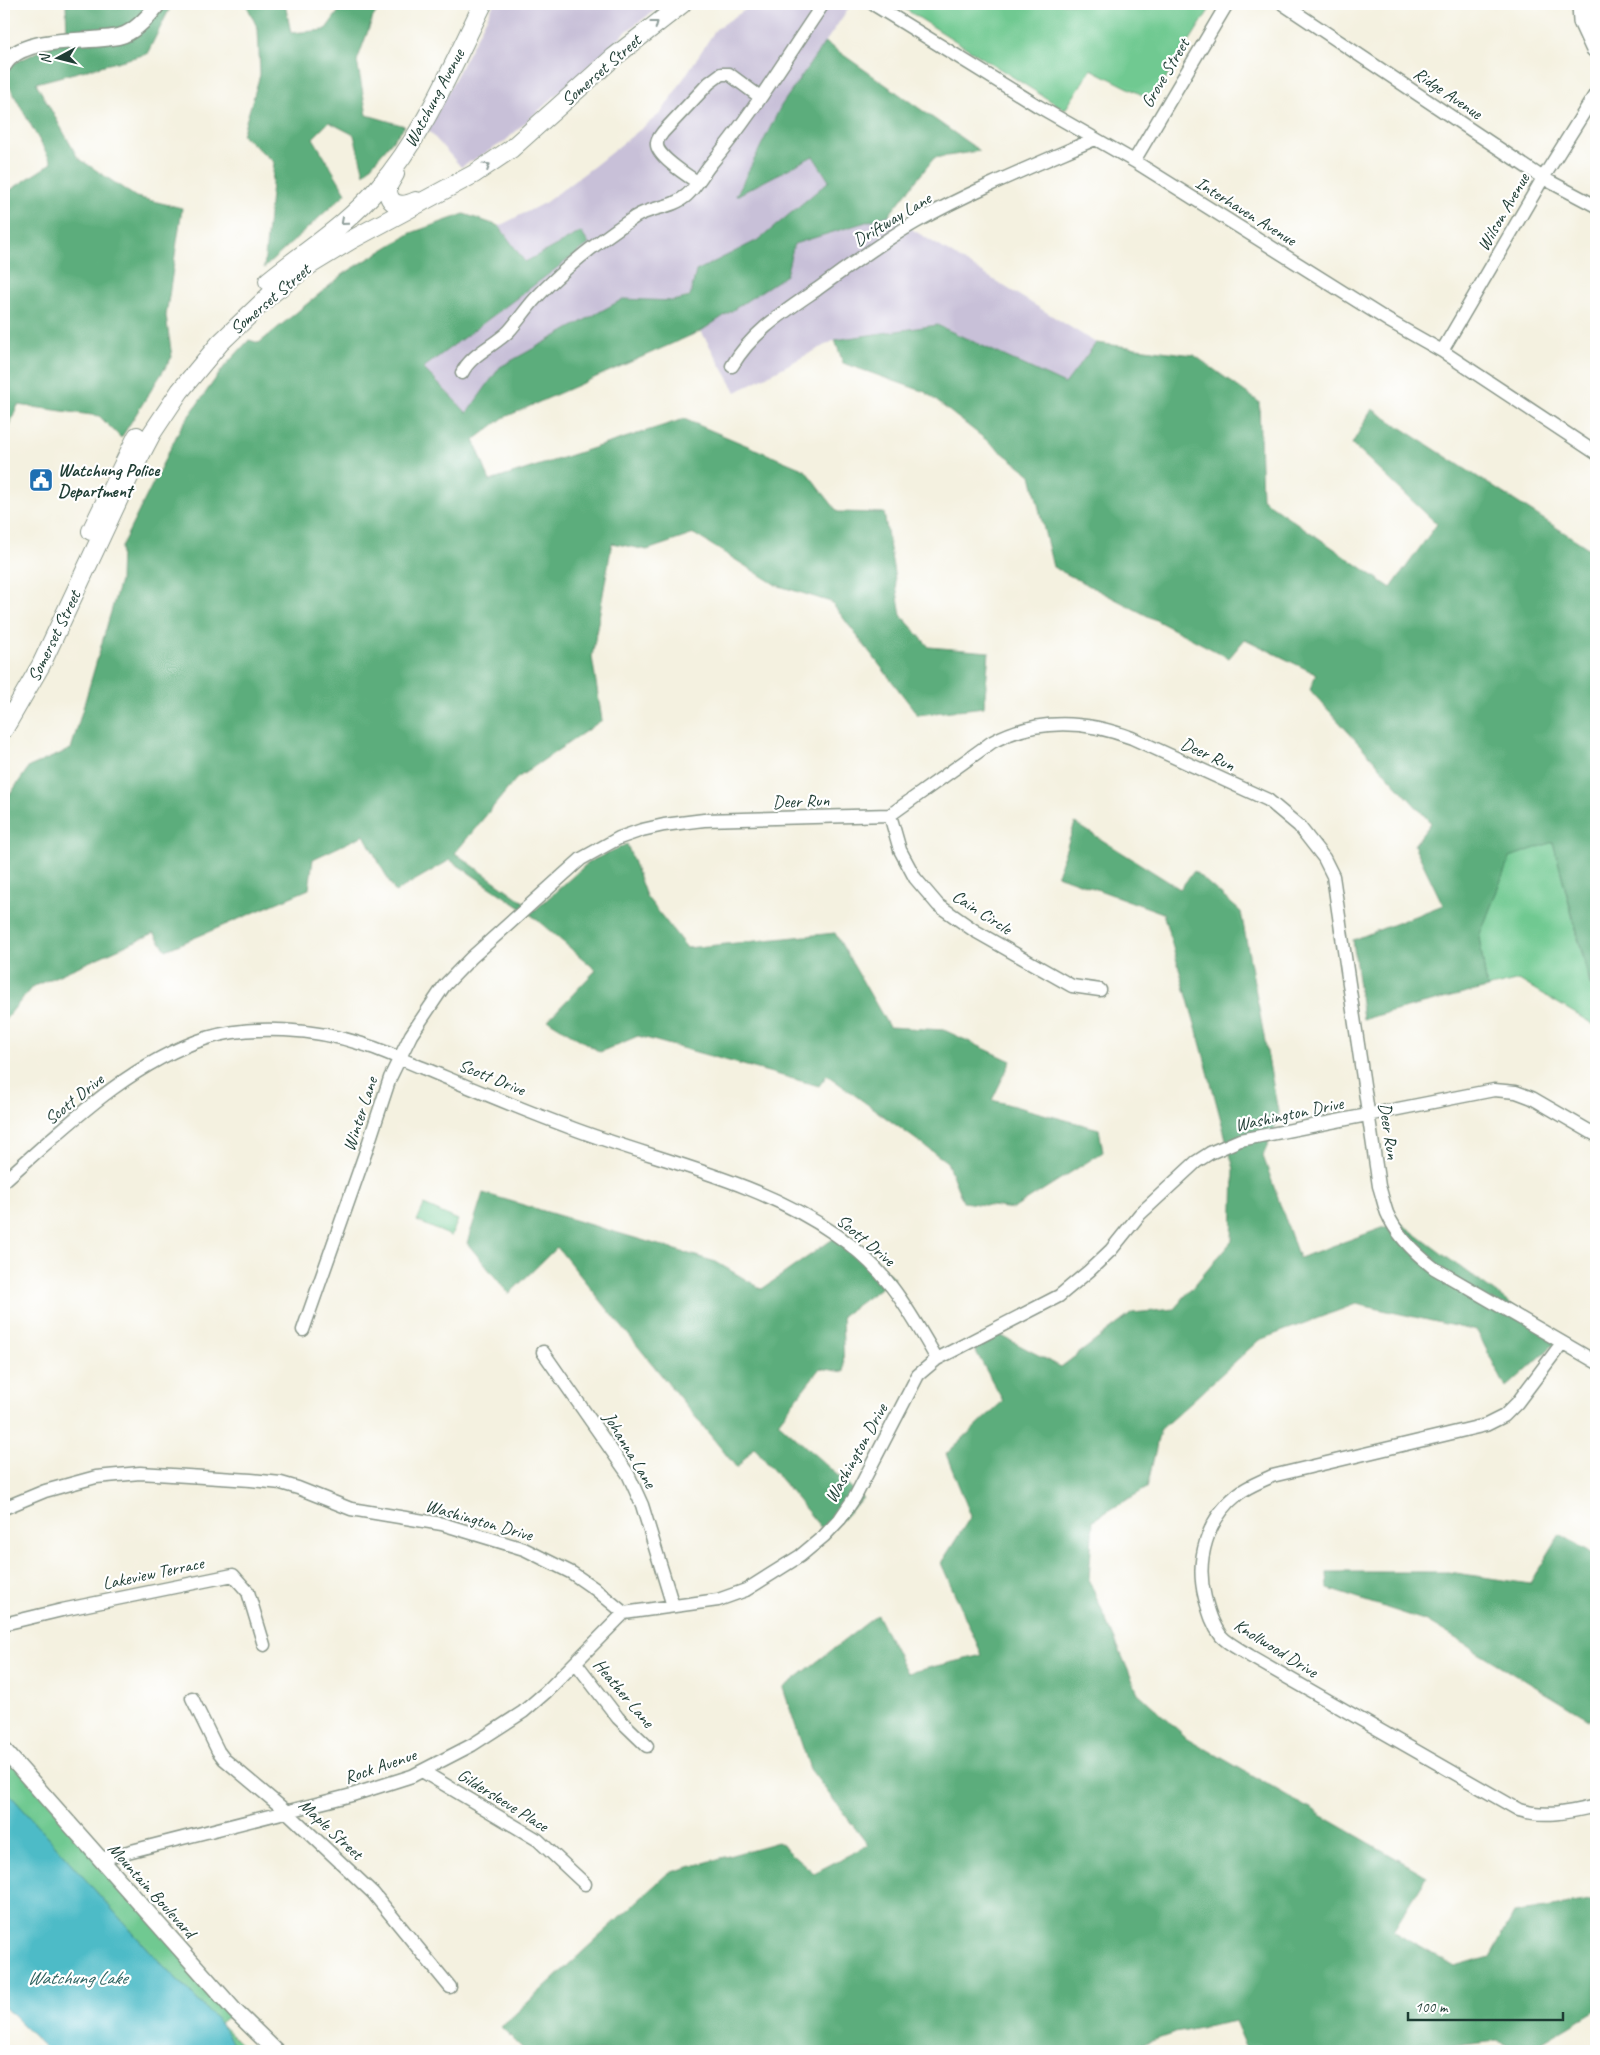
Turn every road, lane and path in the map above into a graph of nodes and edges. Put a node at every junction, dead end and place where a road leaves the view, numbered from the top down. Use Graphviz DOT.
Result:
graph roads {
  1 [pos="158,4"];
  2 [pos="483,4"];
  3 [pos="682,4"];
  4 [pos="823,4"];
  5 [pos="873,4"];
  6 [pos="1227,4"];
  7 [pos="1283,4"];
  8 [pos="1582,4"];
  9 [pos="1594,39"];
  10 [pos="4,65"];
  11 [pos="1596,92"];
  12 [pos="760,97"];
  13 [pos="420,128"];
  14 [pos="1095,139"];
  15 [pos="1134,160"];
  16 [pos="1544,178"];
  17 [pos="697,182"];
  18 [pos="379,188"];
  19 [pos="444,190"];
  20 [pos="1596,206"];
  21 [pos="1442,351"];
  22 [pos="732,366"];
  23 [pos="462,373"];
  24 [pos="1596,453"];
  25 [pos="4,706"];
  26 [pos="4,728"];
  27 [pos="890,815"];
  28 [pos="496,935"];
  29 [pos="1100,990"];
  30 [pos="398,1058"];
  31 [pos="1369,1114"];
  32 [pos="1596,1135"];
  33 [pos="4,1181"];
  34 [pos="303,1330"];
  35 [pos="1562,1343"];
  36 [pos="544,1352"];
  37 [pos="936,1359"];
  38 [pos="1596,1362"];
  39 [pos="4,1508"];
  40 [pos="673,1606"];
  41 [pos="624,1613"];
  42 [pos="4,1624"];
  43 [pos="264,1645"];
  44 [pos="576,1663"];
  45 [pos="192,1698"];
  46 [pos="647,1746"];
  47 [pos="4,1750"];
  48 [pos="422,1771"];
  49 [pos="1596,1806"];
  50 [pos="287,1812"];
  51 [pos="100,1859"];
  52 [pos="584,1884"];
  53 [pos="450,1987"];
  54 [pos="276,2051"];
  1 -- 10 [label="street"];
  2 -- 13 [label="main road, Watchung Avenue"];
  19 -- 3 [label="main road, Somerset Street, one-way"];
  4 -- 12 [label="street"];
  5 -- 14 [label="street, Interhaven Avenue"];
  6 -- 15 [label="street, Grove Street"];
  7 -- 16 [label="street, Ridge Avenue"];
  8 -- 9 [label="highway"];
  11 -- 16 [label="street, Wilson Avenue"];
  12 -- 17 [label="street"];
  12 -- 17 [label="street"];
  13 -- 18 [label="main road, Watchung Avenue"];
  13 -- 19 [label="main road"];
  14 -- 15 [label="street, Interhaven Avenue"];
  14 -- 22 [label="street, Driftway Lane"];
  15 -- 21 [label="street, Interhaven Avenue"];
  16 -- 20 [label="street, Ridge Avenue"];
  16 -- 21 [label="street, Wilson Avenue"];
  17 -- 23 [label="street"];
  18 -- 25 [label="main road, Somerset Street, one-way"];
  19 -- 26 [label="main road, Somerset Street"];
  21 -- 24 [label="street, Interhaven Avenue"];
  27 -- 28 [label="street, Deer Run"];
  27 -- 29 [label="street, Cain Circle"];
  27 -- 31 [label="street, Deer Run"];
  28 -- 30 [label="street, Winter Lane"];
  30 -- 33 [label="street, Scott Drive"];
  30 -- 34 [label="street, Winter Lane"];
  30 -- 37 [label="street, Scott Drive"];
  31 -- 32 [label="street, Washington Drive"];
  31 -- 35 [label="street, Deer Run"];
  31 -- 37 [label="street, Washington Drive"];
  35 -- 38 [label="street, Deer Run"];
  35 -- 49 [label="street, Knollwood Drive"];
  36 -- 40 [label="street, Johanna Lane"];
  37 -- 40 [label="street, Washington Drive"];
  39 -- 41 [label="street, Washington Drive"];
  40 -- 41 [label="street, Washington Drive"];
  41 -- 44 [label="street, Rock Avenue"];
  42 -- 43 [label="street, Lakeview Terrace"];
  44 -- 46 [label="street, Heather Lane"];
  44 -- 48 [label="street, Rock Avenue"];
  45 -- 50 [label="street, Maple Street"];
  47 -- 51 [label="street, Mountain Boulevard"];
  48 -- 50 [label="street, Rock Avenue"];
  48 -- 52 [label="street, Gildersleeve Place"];
  50 -- 51 [label="street, Rock Avenue"];
  50 -- 53 [label="street, Maple Street"];
  51 -- 54 [label="street, Mountain Boulevard"];
}
